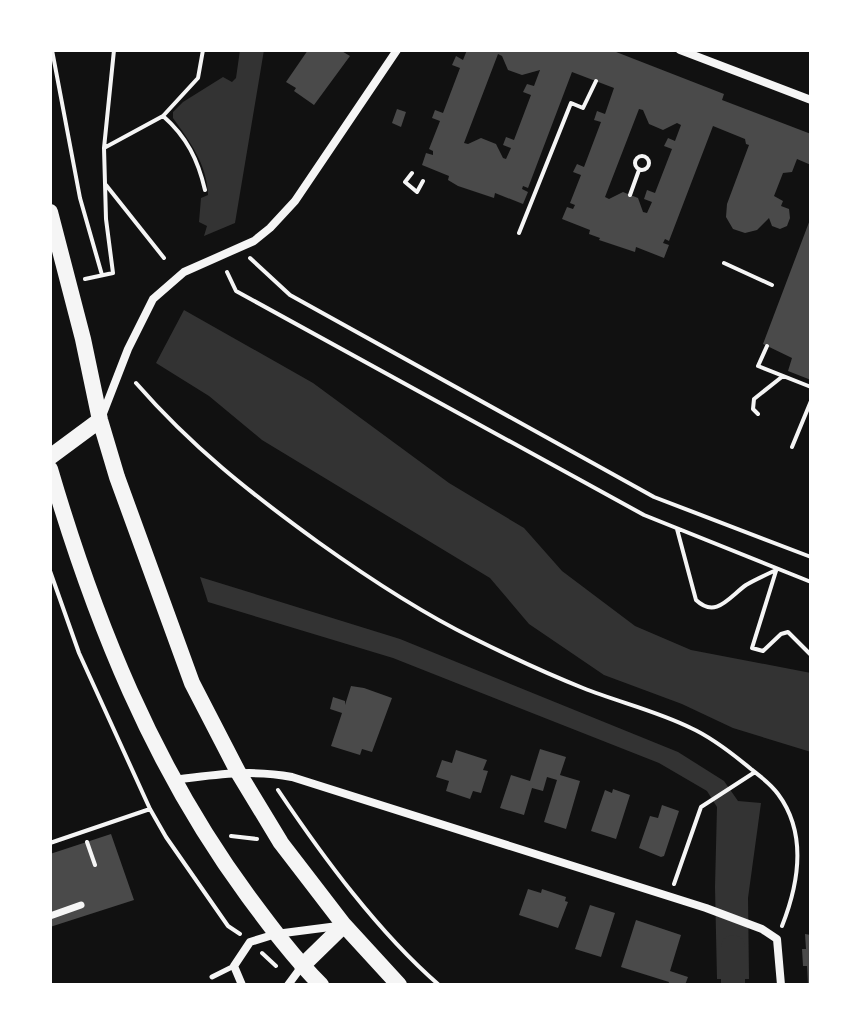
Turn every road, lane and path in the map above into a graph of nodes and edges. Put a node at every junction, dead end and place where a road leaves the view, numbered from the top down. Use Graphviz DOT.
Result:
graph roads {
  1 [pos="52,50"];
  2 [pos="114,50"];
  3 [pos="203,50"];
  4 [pos="397,50"];
  5 [pos="680,50"];
  6 [pos="596,81"];
  7 [pos="811,100"];
  8 [pos="163,116"];
  9 [pos="104,148"];
  10 [pos="639,170"];
  11 [pos="412,173"];
  12 [pos="423,181"];
  13 [pos="106,185"];
  14 [pos="205,190"];
  15 [pos="630,195"];
  16 [pos="50,212"];
  17 [pos="519,233"];
  18 [pos="242,247"];
  19 [pos="164,258"];
  20 [pos="724,263"];
  21 [pos="227,272"];
  22 [pos="113,273"];
  23 [pos="102,275"];
  24 [pos="772,285"];
  25 [pos="767,346"];
  26 [pos="783,376"];
  27 [pos="136,383"];
  28 [pos="811,387"];
  29 [pos="811,401"];
  30 [pos="758,414"];
  31 [pos="100,420"];
  32 [pos="792,447"];
  33 [pos="50,457"];
  34 [pos="50,469"];
  35 [pos="677,529"];
  36 [pos="811,557"];
  37 [pos="776,570"];
  38 [pos="50,571"];
  39 [pos="811,582"];
  40 [pos="811,655"];
  41 [pos="238,772"];
  42 [pos="266,772"];
  43 [pos="755,772"];
  44 [pos="172,781"];
  45 [pos="150,809"];
  46 [pos="220,834"];
  47 [pos="257,839"];
  48 [pos="87,842"];
  49 [pos="50,843"];
  50 [pos="95,865"];
  51 [pos="670,897"];
  52 [pos="81,905"];
  53 [pos="50,916"];
  54 [pos="344,925"];
  55 [pos="276,934"];
  56 [pos="777,939"];
  57 [pos="250,942"];
  58 [pos="234,966"];
  59 [pos="302,966"];
  60 [pos="212,977"];
  61 [pos="289,982"];
  62 [pos="242,985"];
  63 [pos="321,985"];
  64 [pos="399,985"];
  65 [pos="439,985"];
  66 [pos="781,985"];
  1 -- 23 [label="path"];
  2 -- 9 [label="path"];
  3 -- 8 [label="path"];
  4 -- 18 [label="street"];
  5 -- 7 [label="street"];
  6 -- 17 [label="path"];
  8 -- 9 [label="path"];
  8 -- 14 [label="path"];
  9 -- 13 [label="path"];
  10 -- 15 [label="path"];
  11 -- 12 [label="path"];
  13 -- 19 [label="path"];
  13 -- 22 [label="path"];
  16 -- 31 [label="main road"];
  18 -- 31 [label="street"];
  18 -- 36 [label="path"];
  20 -- 24 [label="path"];
  21 -- 35 [label="path"];
  25 -- 26 [label="path"];
  26 -- 28 [label="path"];
  26 -- 30 [label="path"];
  27 -- 43 [label="path"];
  29 -- 32 [label="path"];
  31 -- 33 [label="main road"];
  31 -- 41 [label="main road"];
  34 -- 44 [label="main road"];
  35 -- 37 [label="path"];
  35 -- 37 [label="path"];
  37 -- 39 [label="path"];
  37 -- 40 [label="path"];
  38 -- 45 [label="path"];
  41 -- 42 [label="street"];
  41 -- 44 [label="street"];
  41 -- 54 [label="main road"];
  42 -- 51 [label="street"];
  42 -- 65 [label="path"];
  43 -- 51 [label="path"];
  43 -- 56 [label="path"];
  44 -- 55 [label="main road"];
  45 -- 49 [label="path"];
  45 -- 57 [label="path"];
  46 -- 47 [label="path"];
  48 -- 50 [label="path"];
  51 -- 56 [label="street"];
  52 -- 53 [label="street"];
  54 -- 55 [label="street"];
  54 -- 59 [label="main road"];
  54 -- 64 [label="main road"];
  55 -- 57 [label="street"];
  55 -- 59 [label="main road"];
  56 -- 66 [label="street"];
  57 -- 58 [label="street"];
  57 -- 61 [label="path"];
  58 -- 60 [label="lane"];
  58 -- 62 [label="street"];
  59 -- 61 [label="street"];
  59 -- 63 [label="main road"];
}
